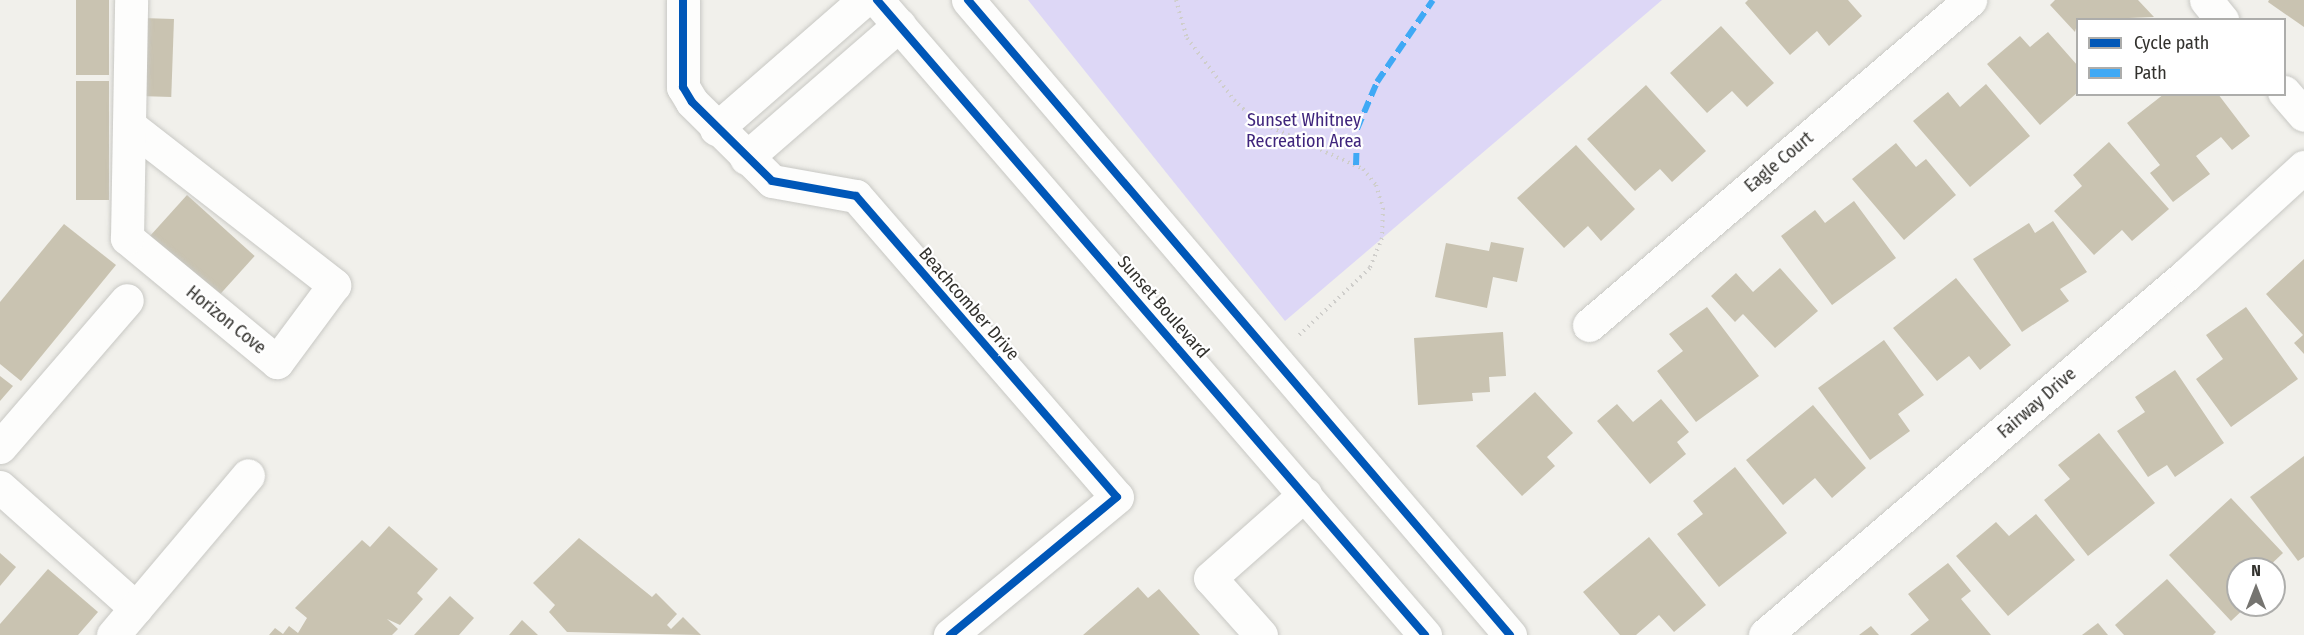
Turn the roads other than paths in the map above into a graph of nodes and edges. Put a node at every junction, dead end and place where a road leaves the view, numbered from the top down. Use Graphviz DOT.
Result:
graph roads {
  1 [pos="131,0"];
  2 [pos="683,0"];
  3 [pos="864,0"];
  4 [pos="877,0"];
  5 [pos="968,0"];
  6 [pos="1970,0"];
  7 [pos="2206,0"];
  8 [pos="2220,18"];
  9 [pos="899,25"];
  10 [pos="2286,95"];
  11 [pos="2304,115"];
  12 [pos="130,126"];
  13 [pos="716,129"];
  14 [pos="746,158"];
  15 [pos="2304,167"];
  16 [pos="127,300"];
  17 [pos="1589,325"];
  18 [pos="0,447"];
  19 [pos="248,475"];
  20 [pos="0,487"];
  21 [pos="1305,494"];
  22 [pos="136,608"];
  23 [pos="113,635"];
  24 [pos="950,635"];
  25 [pos="1261,635"];
  26 [pos="1425,635"];
  27 [pos="1510,635"];
  28 [pos="1766,635"];
  1 -- 12 [label="street"];
  2 -- 13 [label="street, Beachcomber Drive"];
  3 -- 13 [label="street"];
  4 -- 9 [label="street, Sunset Boulevard"];
  5 -- 27 [label="street"];
  6 -- 17 [label="street, Eagle Court"];
  7 -- 8 [label="street"];
  9 -- 14 [label="street"];
  9 -- 21 [label="street, Sunset Boulevard"];
  10 -- 11 [label="street"];
  12 -- 12 [label="street, Horizon Cove"];
  13 -- 14 [label="street, Beachcomber Drive"];
  14 -- 24 [label="street, Beachcomber Drive"];
  15 -- 28 [label="street, Fairway Drive"];
  16 -- 18 [label="street"];
  19 -- 22 [label="street"];
  20 -- 22 [label="street"];
  21 -- 25 [label="street"];
  21 -- 26 [label="street, Sunset Boulevard"];
  22 -- 23 [label="street"];
}
